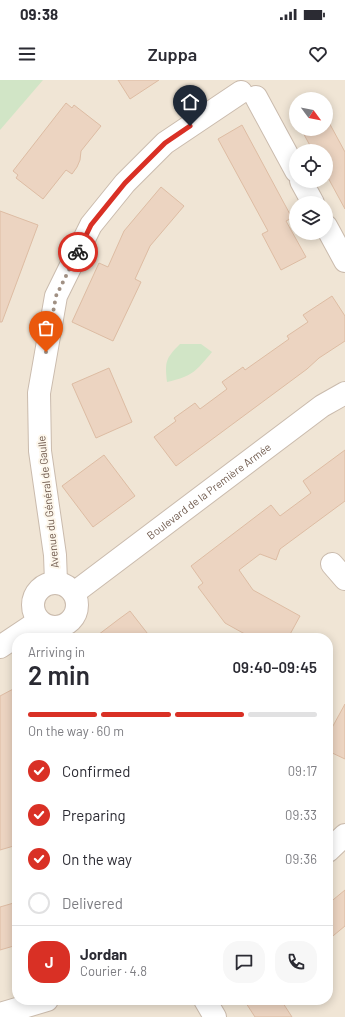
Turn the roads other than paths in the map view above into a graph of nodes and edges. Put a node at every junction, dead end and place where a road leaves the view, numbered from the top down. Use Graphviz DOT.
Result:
graph roads {
  1 [pos="249,87"];
  2 [pos="289,158"];
  3 [pos="333,239"];
  4 [pos="345,261"];
  5 [pos="345,393"];
  6 [pos="65,588"];
  7 [pos="39,621"];
  8 [pos="73,630"];
  9 [pos="21,633"];
  10 [pos="12,639"];
  11 [pos="0,647"];
  12 [pos="345,835"];
  13 [pos="333,846"];
  14 [pos="31,1005"];
  15 [pos="207,1005"];
  16 [pos="0,1014"];
  17 [pos="215,1017"];
  1 -- 2 [label="street"];
  1 -- 6 [label="street, Avenue du Général de Gaulle"];
  3 -- 4 [label="street"];
  5 -- 6 [label="street, Boulevard de la Première Armée"];
  6 -- 7 [label="street"];
  6 -- 8 [label="street"];
  7 -- 8 [label="street"];
  7 -- 9 [label="street"];
  10 -- 11 [label="street"];
  12 -- 13 [label="street"];
  14 -- 16 [label="street"];
  15 -- 17 [label="street"];
}
